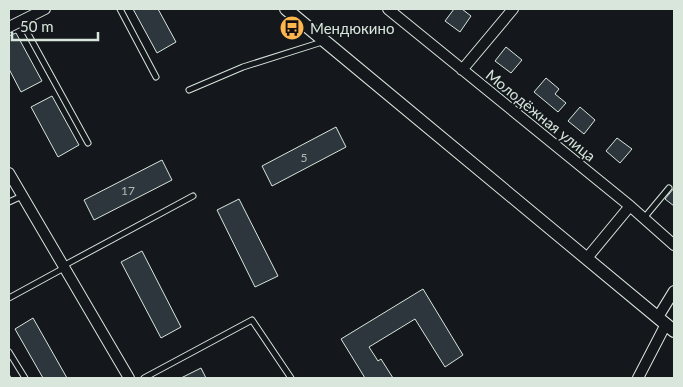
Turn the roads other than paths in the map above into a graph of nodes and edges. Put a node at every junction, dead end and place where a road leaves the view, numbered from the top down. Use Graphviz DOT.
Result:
graph roads {
  1 [pos="45,9"];
  2 [pos="120,9"];
  3 [pos="286,9"];
  4 [pos="388,9"];
  5 [pos="513,9"];
  6 [pos="21,21"];
  7 [pos="9,27"];
  8 [pos="325,41"];
  9 [pos="462,70"];
  10 [pos="156,77"];
  11 [pos="189,90"];
  12 [pos="88,144"];
  13 [pos="9,173"];
  14 [pos="669,188"];
  15 [pos="22,196"];
  16 [pos="193,196"];
  17 [pos="9,202"];
  18 [pos="630,206"];
  19 [pos="644,218"];
  20 [pos="674,245"];
  21 [pos="586,258"];
  22 [pos="64,267"];
  23 [pos="674,291"];
  24 [pos="9,298"];
  25 [pos="666,324"];
  26 [pos="9,352"];
  27 [pos="641,377"];
  28 [pos="25,378"];
  29 [pos="129,378"];
  30 [pos="144,378"];
  31 [pos="291,378"];
  1 -- 6 [label="street"];
  2 -- 10 [label="lane"];
  3 -- 8 [label="street"];
  4 -- 9 [label="street, Молодёжная улица"];
  5 -- 9 [label="street"];
  6 -- 7 [label="street"];
  6 -- 12 [label="lane"];
  8 -- 11 [label="lane"];
  8 -- 21 [label="street"];
  9 -- 18 [label="street, Молодёжная улица"];
  13 -- 15 [label="street"];
  14 -- 19 [label="lane"];
  15 -- 17 [label="lane"];
  15 -- 22 [label="street"];
  16 -- 22 [label="lane"];
  18 -- 19 [label="street, Молодёжная улица"];
  18 -- 21 [label="street"];
  19 -- 20 [label="street, Молодёжная улица"];
  21 -- 25 [label="street"];
  22 -- 24 [label="lane"];
  22 -- 29 [label="street"];
  23 -- 25 [label="street"];
  25 -- 27 [label="street"];
  26 -- 28 [label="lane"];
  30 -- 31 [label="lane"];
}
